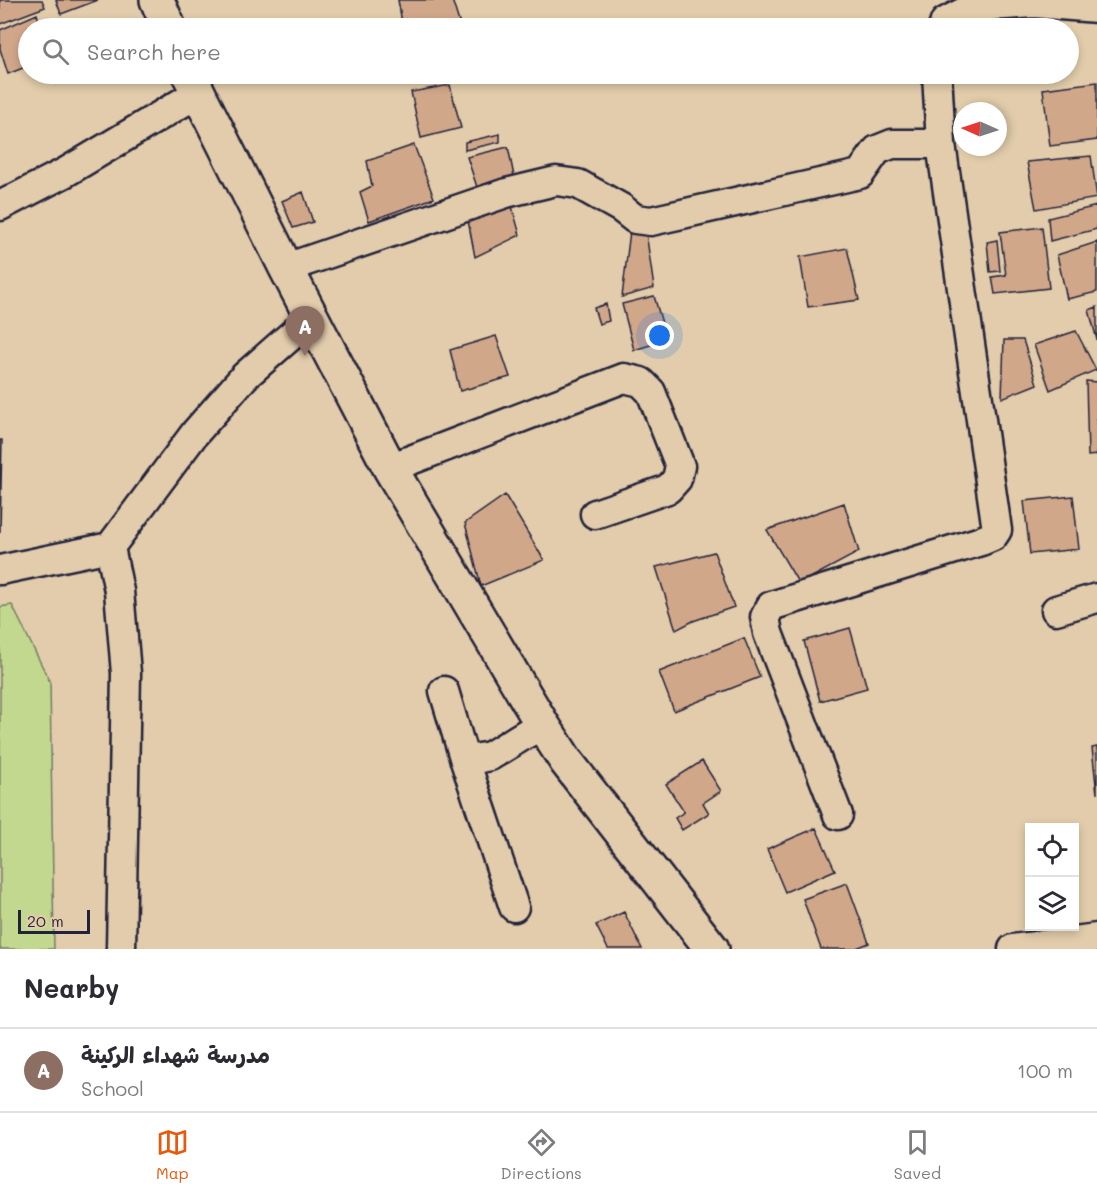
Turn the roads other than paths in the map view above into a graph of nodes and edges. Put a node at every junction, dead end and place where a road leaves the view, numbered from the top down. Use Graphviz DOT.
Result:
graph roads {
  1 [pos="157,0"];
  2 [pos="1097,8"];
  3 [pos="165,18"];
  4 [pos="953,18"];
  5 [pos="193,84"];
  6 [pos="194,84"];
  7 [pos="938,84"];
  8 [pos="941,144"];
  9 [pos="0,206"];
  10 [pos="286,268"];
  11 [pos="311,318"];
  12 [pos="390,468"];
  13 [pos="595,514"];
  14 [pos="110,547"];
  15 [pos="0,570"];
  16 [pos="1097,598"];
  17 [pos="1056,610"];
  18 [pos="444,691"];
  19 [pos="542,724"];
  20 [pos="465,761"];
  21 [pos="838,815"];
  22 [pos="514,907"];
  23 [pos="1097,938"];
  24 [pos="121,949"];
  25 [pos="712,949"];
  26 [pos="1013,949"];
  1 -- 3 [label="street"];
  2 -- 4 [label="street"];
  5 -- 9 [label="street"];
  6 -- 10 [label="street"];
  7 -- 8 [label="street"];
  8 -- 10 [label="street"];
  8 -- 21 [label="street"];
  10 -- 11 [label="street"];
  11 -- 12 [label="street"];
  11 -- 14 [label="street"];
  12 -- 13 [label="street"];
  12 -- 19 [label="street"];
  14 -- 15 [label="street"];
  14 -- 24 [label="street"];
  16 -- 17 [label="street"];
  18 -- 20 [label="street"];
  19 -- 20 [label="street"];
  19 -- 25 [label="street"];
  20 -- 22 [label="street"];
  23 -- 26 [label="street"];
}
